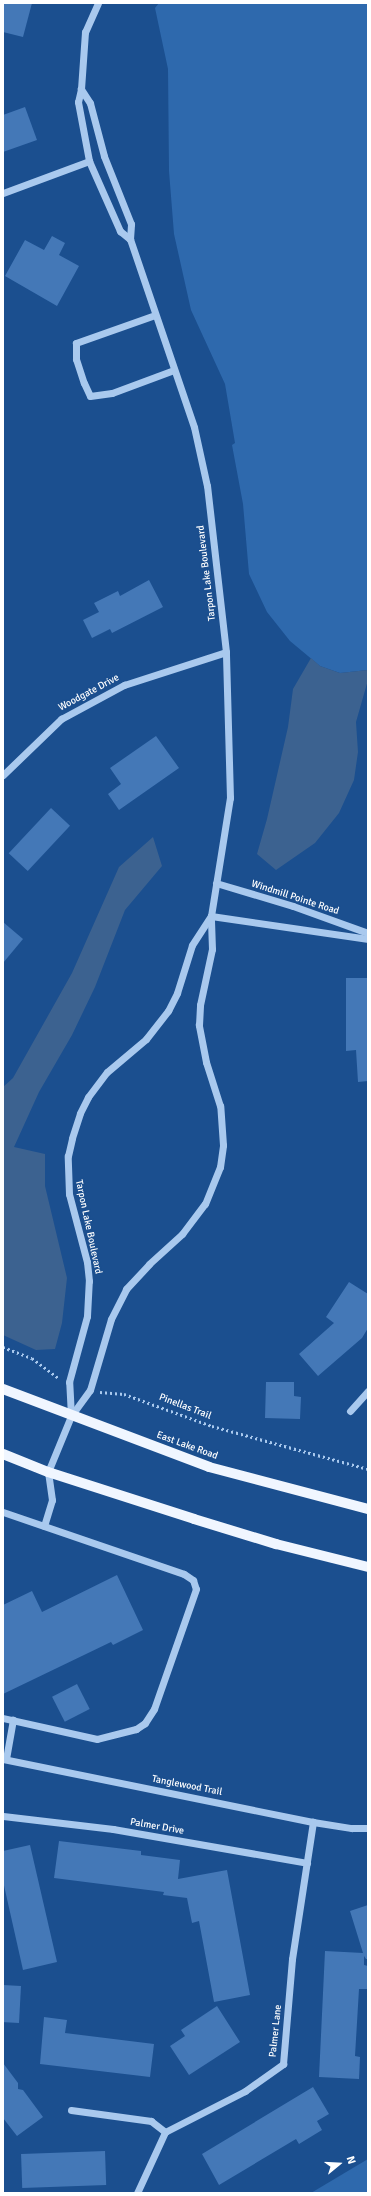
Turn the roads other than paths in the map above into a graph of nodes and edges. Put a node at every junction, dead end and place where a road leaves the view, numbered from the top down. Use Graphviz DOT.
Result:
graph roads {
  1 [pos="98,3"];
  2 [pos="81,89"];
  3 [pos="89,161"];
  4 [pos="3,193"];
  5 [pos="130,239"];
  6 [pos="155,315"];
  7 [pos="174,370"];
  8 [pos="226,652"];
  9 [pos="3,775"];
  10 [pos="216,883"];
  11 [pos="211,916"];
  12 [pos="368,933"];
  13 [pos="368,939"];
  14 [pos="3,1389"];
  15 [pos="368,1391"];
  16 [pos="350,1411"];
  17 [pos="71,1416"];
  18 [pos="3,1454"];
  19 [pos="48,1472"];
  20 [pos="368,1509"];
  21 [pos="3,1512"];
  22 [pos="44,1526"];
  23 [pos="368,1567"];
  24 [pos="3,1718"];
  25 [pos="13,1720"];
  26 [pos="4,1759"];
  27 [pos="3,1816"];
  28 [pos="313,1822"];
  29 [pos="368,1828"];
  30 [pos="307,1863"];
  31 [pos="71,2110"];
  32 [pos="165,2132"];
  33 [pos="137,2193"];
  1 -- 2 [label="street, Tarpon Lake Boulevard"];
  2 -- 3 [label="street, Tarpon Lake Boulevard"];
  2 -- 5 [label="street, Tarpon Lake Boulevard"];
  3 -- 4 [label="street"];
  3 -- 5 [label="street, Tarpon Lake Boulevard"];
  5 -- 6 [label="street, Tarpon Lake Boulevard"];
  6 -- 7 [label="street, Tarpon Lake Boulevard"];
  6 -- 7 [label="street"];
  7 -- 8 [label="street, Tarpon Lake Boulevard"];
  8 -- 9 [label="street, Woodgate Drive"];
  8 -- 10 [label="street, Tarpon Lake Boulevard"];
  10 -- 11 [label="street, Tarpon Lake Boulevard"];
  10 -- 12 [label="street, Windmill Pointe Road"];
  11 -- 13 [label="street"];
  11 -- 17 [label="street, Tarpon Lake Boulevard"];
  11 -- 17 [label="street, Tarpon Lake Boulevard"];
  14 -- 17 [label="main road, East Lake Road"];
  15 -- 16 [label="street"];
  17 -- 19 [label="street"];
  17 -- 20 [label="main road, East Lake Road"];
  18 -- 19 [label="main road"];
  19 -- 22 [label="street"];
  19 -- 23 [label="main road"];
  21 -- 22 [label="street"];
  22 -- 25 [label="street"];
  24 -- 25 [label="street"];
  25 -- 26 [label="street"];
  26 -- 28 [label="street, Tanglewood Trail"];
  27 -- 30 [label="street, Palmer Drive"];
  28 -- 29 [label="street, Tanglewood Trail"];
  28 -- 30 [label="street, Palmer Lane"];
  30 -- 32 [label="street, Palmer Lane"];
  31 -- 32 [label="street"];
  32 -- 33 [label="street"];
}
